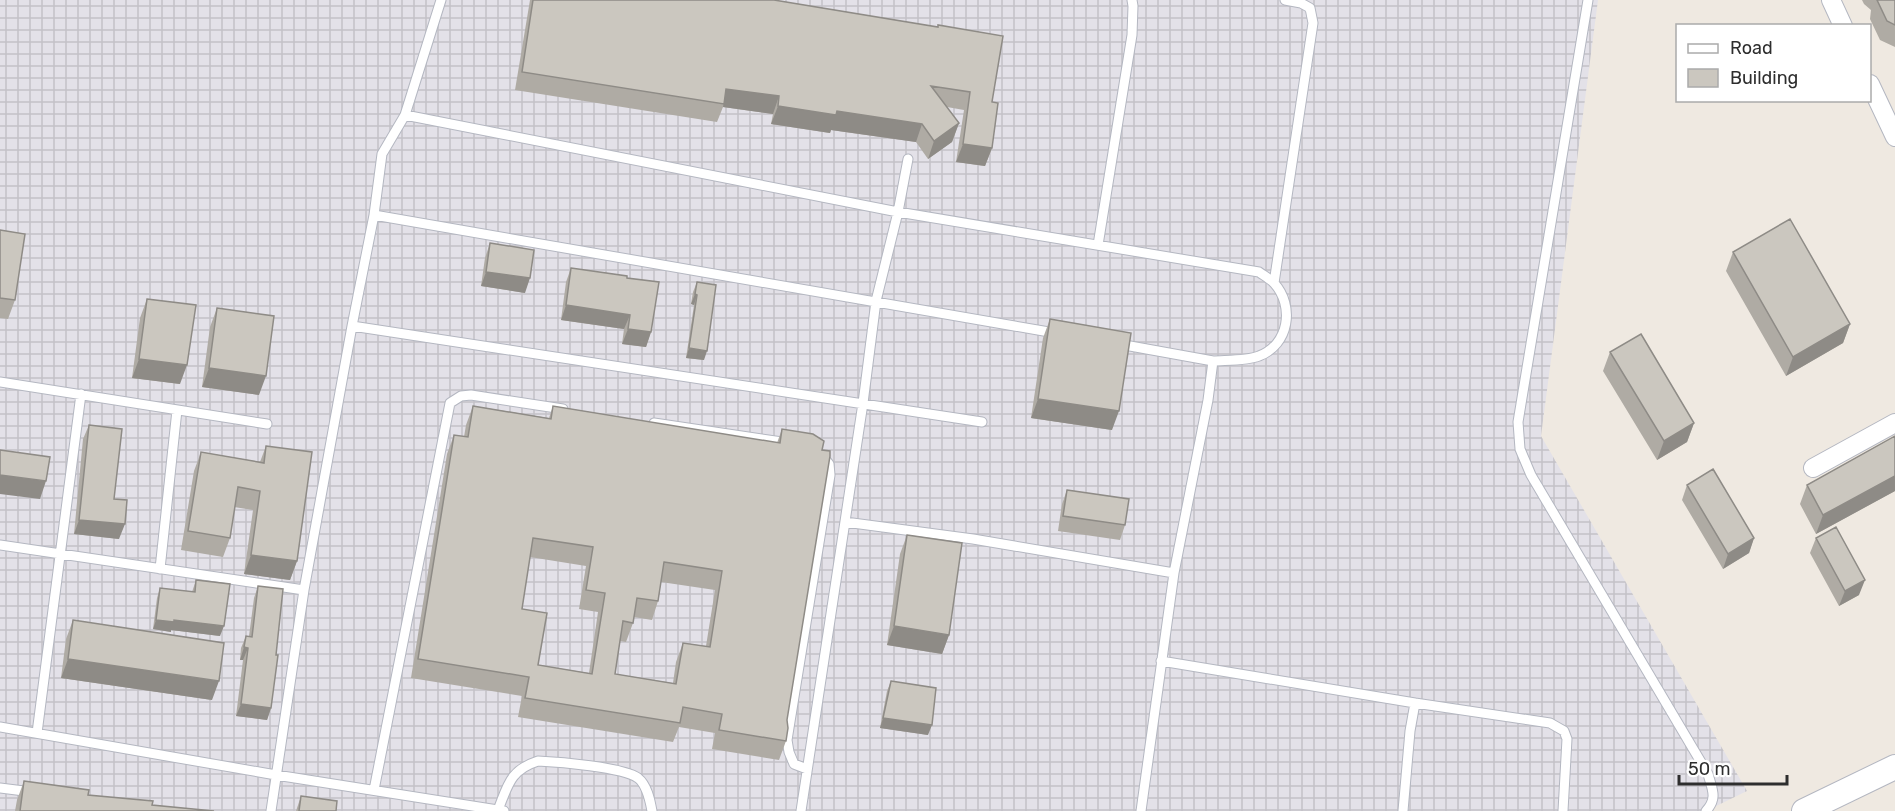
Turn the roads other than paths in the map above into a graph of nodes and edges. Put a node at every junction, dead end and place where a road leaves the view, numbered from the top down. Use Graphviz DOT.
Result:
graph roads {
  1 [pos="441,0"];
  2 [pos="1132,0"];
  3 [pos="1285,0"];
  4 [pos="1587,0"];
  5 [pos="1831,0"];
  6 [pos="1842,24"];
  7 [pos="1871,88"];
  8 [pos="405,115"];
  9 [pos="1895,137"];
  10 [pos="909,159"];
  11 [pos="898,212"];
  12 [pos="374,215"];
  13 [pos="1098,245"];
  14 [pos="1274,282"];
  15 [pos="876,301"];
  16 [pos="352,326"];
  17 [pos="1064,334"];
  18 [pos="1111,343"];
  19 [pos="1213,361"];
  20 [pos="0,382"];
  21 [pos="81,394"];
  22 [pos="863,403"];
  23 [pos="177,410"];
  24 [pos="575,411"];
  25 [pos="645,422"];
  26 [pos="982,422"];
  27 [pos="1895,423"];
  28 [pos="267,424"];
  29 [pos="797,444"];
  30 [pos="815,450"];
  31 [pos="1813,468"];
  32 [pos="845,522"];
  33 [pos="0,544"];
  34 [pos="60,554"];
  35 [pos="160,569"];
  36 [pos="1174,573"];
  37 [pos="304,590"];
  38 [pos="1161,661"];
  39 [pos="1415,703"];
  40 [pos="0,727"];
  41 [pos="37,733"];
  42 [pos="1895,767"];
  43 [pos="807,769"];
  44 [pos="276,775"];
  45 [pos="0,788"];
  46 [pos="374,790"];
  47 [pos="44,793"];
  48 [pos="271,811"];
  49 [pos="501,811"];
  50 [pos="652,811"];
  51 [pos="801,811"];
  52 [pos="1141,811"];
  53 [pos="1403,811"];
  54 [pos="1563,811"];
  55 [pos="1706,811"];
  56 [pos="1804,811"];
  1 -- 8 [label="lane"];
  2 -- 13 [label="lane"];
  3 -- 14 [label="lane"];
  4 -- 55 [label="lane"];
  5 -- 6 [label="street"];
  7 -- 9 [label="street"];
  8 -- 11 [label="lane"];
  8 -- 12 [label="lane"];
  10 -- 11 [label="lane"];
  11 -- 13 [label="lane"];
  11 -- 15 [label="lane"];
  12 -- 15 [label="lane"];
  12 -- 16 [label="lane"];
  13 -- 14 [label="lane"];
  14 -- 19 [label="lane"];
  15 -- 17 [label="lane"];
  15 -- 22 [label="lane"];
  16 -- 22 [label="lane"];
  16 -- 37 [label="lane"];
  18 -- 19 [label="lane"];
  19 -- 36 [label="lane"];
  20 -- 21 [label="lane"];
  21 -- 23 [label="lane"];
  21 -- 34 [label="lane"];
  22 -- 26 [label="lane"];
  22 -- 32 [label="lane"];
  23 -- 28 [label="lane"];
  23 -- 35 [label="lane"];
  24 -- 46 [label="lane"];
  25 -- 29 [label="lane"];
  27 -- 31 [label="street"];
  30 -- 43 [label="lane"];
  32 -- 36 [label="lane"];
  32 -- 43 [label="lane"];
  33 -- 34 [label="lane"];
  34 -- 35 [label="lane"];
  34 -- 41 [label="lane"];
  35 -- 37 [label="lane"];
  36 -- 38 [label="lane"];
  37 -- 44 [label="lane"];
  38 -- 39 [label="lane"];
  38 -- 52 [label="lane"];
  39 -- 53 [label="lane"];
  39 -- 54 [label="lane"];
  40 -- 41 [label="lane"];
  41 -- 44 [label="lane"];
  42 -- 56 [label="street"];
  43 -- 51 [label="lane"];
  44 -- 46 [label="lane"];
  44 -- 48 [label="lane"];
  45 -- 47 [label="lane"];
  46 -- 49 [label="lane"];
  49 -- 50 [label="lane"];
}
